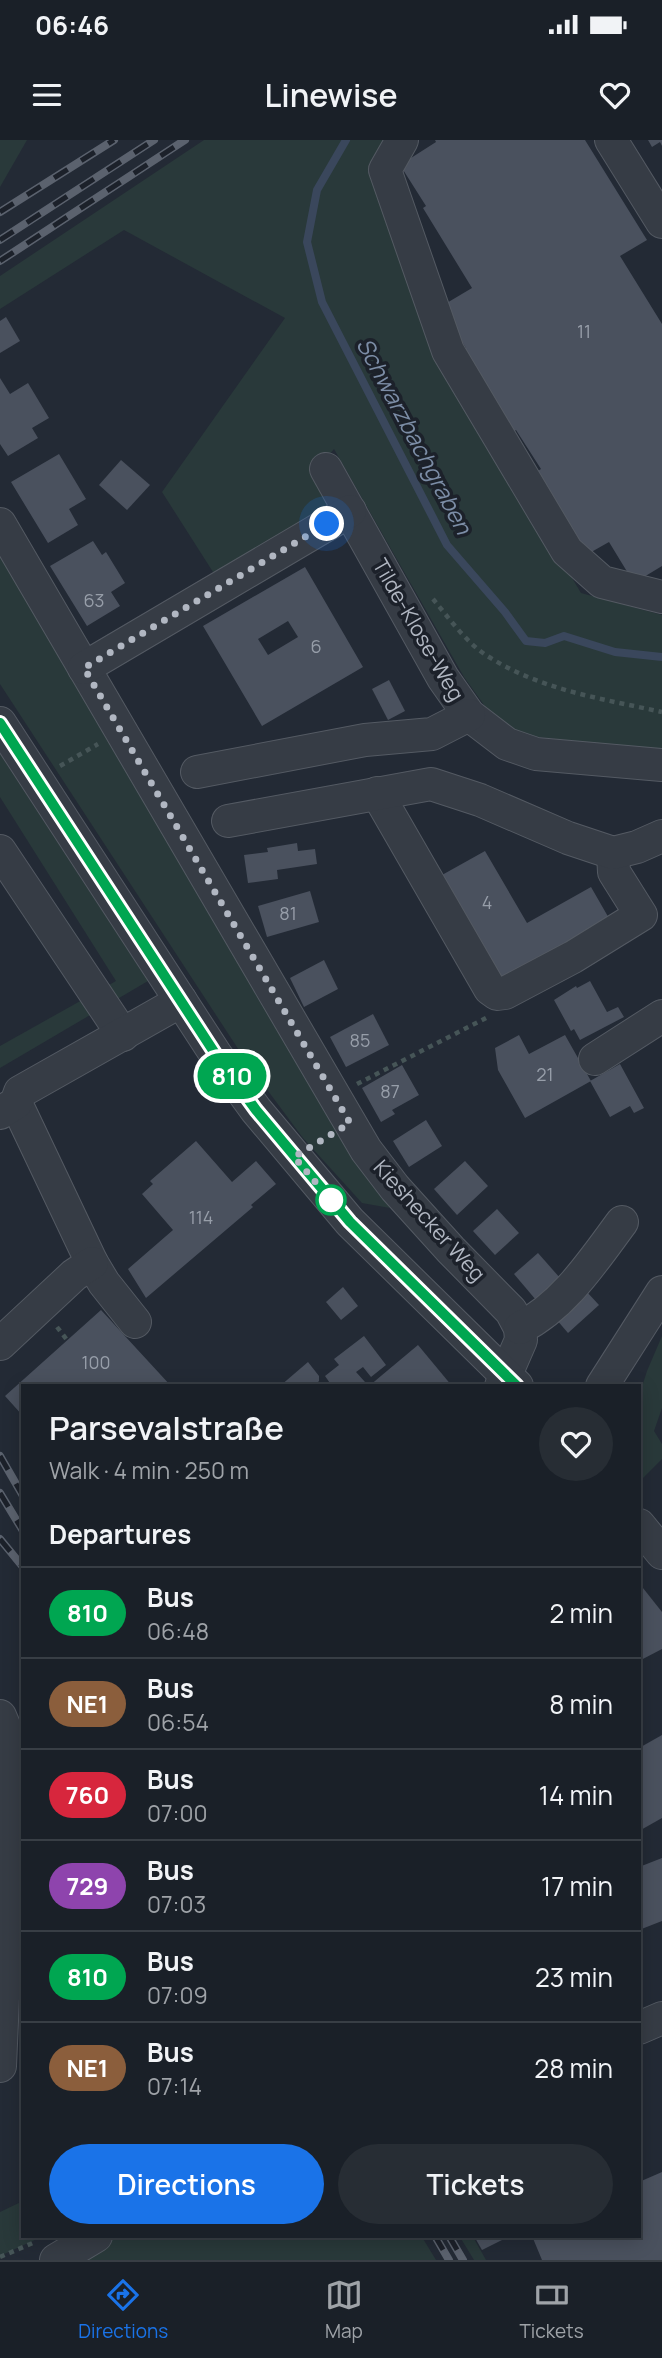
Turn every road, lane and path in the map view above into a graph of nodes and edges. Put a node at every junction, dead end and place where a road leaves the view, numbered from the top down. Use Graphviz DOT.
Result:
graph roads {
  1 [pos="402,140"];
  2 [pos="611,140"];
  3 [pos="662,222"];
  4 [pos="326,469"];
  5 [pos="350,511"];
  6 [pos="0,524"];
  7 [pos="432,597"];
  8 [pos="662,597"];
  9 [pos="84,668"];
  10 [pos="662,712"];
  11 [pos="468,715"];
  12 [pos="0,723"];
  13 [pos="103,742"];
  14 [pos="662,765"];
  15 [pos="59,767"];
  16 [pos="197,772"];
  17 [pos="377,793"];
  18 [pos="228,821"];
  19 [pos="662,835"];
  20 [pos="613,853"];
  21 [pos="3,860"];
  22 [pos="181,1001"];
  23 [pos="491,1016"];
  24 [pos="662,1016"];
  25 [pos="123,1035"];
  26 [pos="595,1059"];
  27 [pos="334,1096"];
  28 [pos="8,1108"];
  29 [pos="622,1222"];
  30 [pos="92,1263"];
  31 [pos="662,1292"];
  32 [pos="135,1322"];
  33 [pos="520,1328"];
  34 [pos="0,1344"];
  35 [pos="508,1382"];
  36 [pos="603,1384"];
  37 [pos="641,1527"];
  38 [pos="662,1553"];
  39 [pos="0,1716"];
  40 [pos="662,2018"];
  41 [pos="641,2027"];
  42 [pos="0,2066"];
  43 [pos="40,2238"];
  44 [pos="93,2238"];
  45 [pos="0,2257"];
  46 [pos="56,2260"];
  1 -- 8 [label="street"];
  2 -- 3 [label="street"];
  4 -- 5 [label="street, Tilde-Klose-Weg"];
  5 -- 9 [label="street"];
  5 -- 11 [label="street, Tilde-Klose-Weg"];
  6 -- 9 [label="street, Kieshecker Weg"];
  7 -- 10 [label="path"];
  9 -- 27 [label="street, Kieshecker Weg"];
  11 -- 14 [label="street, Tilde-Klose-Weg"];
  11 -- 16 [label="street"];
  12 -- 22 [label="street"];
  13 -- 15 [label="path"];
  17 -- 18 [label="street"];
  17 -- 20 [label="street"];
  17 -- 20 [label="street"];
  19 -- 20 [label="street"];
  21 -- 25 [label="street"];
  22 -- 25 [label="street"];
  22 -- 35 [label="street"];
  23 -- 27 [label="path"];
  24 -- 26 [label="street"];
  25 -- 28 [label="street"];
  27 -- 33 [label="street, Kieshecker Weg"];
  28 -- 30 [label="street"];
  29 -- 33 [label="street"];
  30 -- 32 [label="street"];
  30 -- 34 [label="street"];
  31 -- 36 [label="street"];
  33 -- 35 [label="street"];
  37 -- 38 [label="street"];
  39 -- 42 [label="street"];
  40 -- 41 [label="street"];
  43 -- 45 [label="path"];
  44 -- 46 [label="street"];
}
